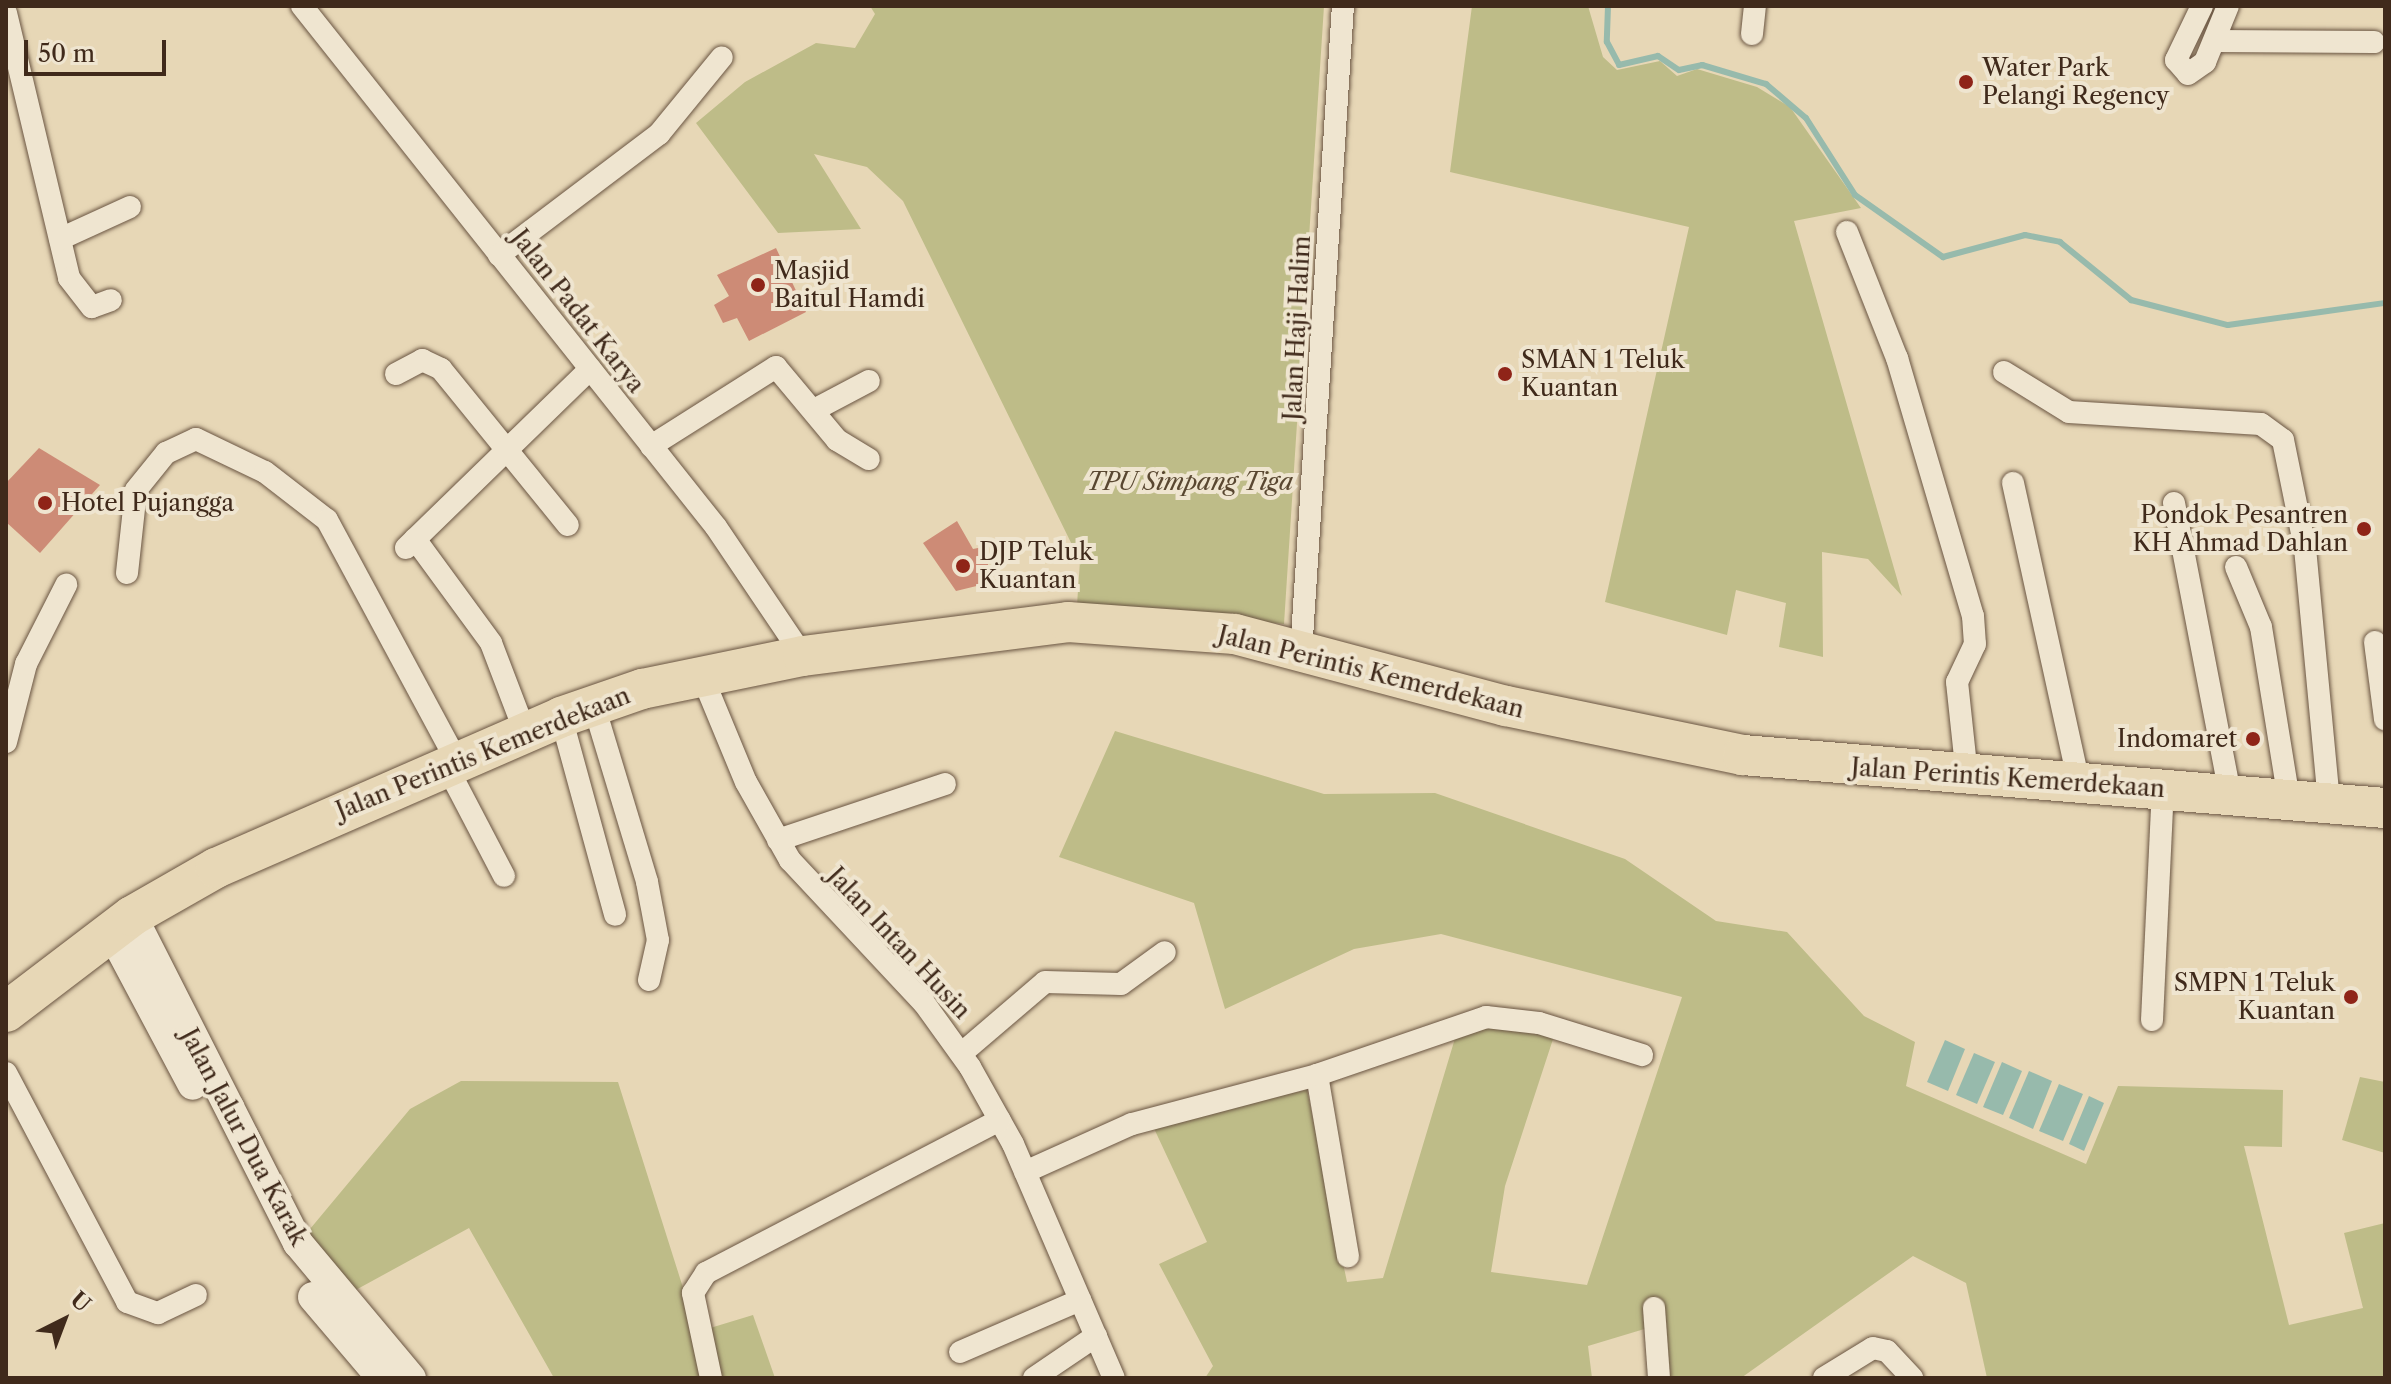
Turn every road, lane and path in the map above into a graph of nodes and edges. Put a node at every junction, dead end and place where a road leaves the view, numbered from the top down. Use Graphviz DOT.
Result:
graph roads {
  1 [pos="302,6"];
  2 [pos="1343,6"];
  3 [pos="1755,6"];
  4 [pos="2202,6"];
  5 [pos="2228,6"];
  6 [pos="6,13"];
  7 [pos="1752,34"];
  8 [pos="2215,41"];
  9 [pos="2374,42"];
  10 [pos="722,57"];
  11 [pos="130,207"];
  12 [pos="1847,232"];
  13 [pos="60,239"];
  14 [pos="499,255"];
  15 [pos="111,300"];
  16 [pos="590,369"];
  17 [pos="2004,372"];
  18 [pos="396,374"];
  19 [pos="869,381"];
  20 [pos="814,410"];
  21 [pos="651,446"];
  22 [pos="506,449"];
  23 [pos="869,459"];
  24 [pos="2013,483"];
  25 [pos="2174,503"];
  26 [pos="568,525"];
  27 [pos="2236,567"];
  28 [pos="127,573"];
  29 [pos="66,585"];
  30 [pos="2375,642"];
  31 [pos="1301,653"];
  32 [pos="803,656"];
  33 [pos="702,676"];
  34 [pos="578,712"];
  35 [pos="2385,719"];
  36 [pos="525,732"];
  37 [pos="6,742"];
  38 [pos="451,763"];
  39 [pos="1967,776"];
  40 [pos="945,784"];
  41 [pos="2079,784"];
  42 [pos="2163,789"];
  43 [pos="2230,795"];
  44 [pos="2289,799"];
  45 [pos="2329,802"];
  46 [pos="2385,808"];
  47 [pos="778,840"];
  48 [pos="504,876"];
  49 [pos="615,915"];
  50 [pos="121,924"];
  51 [pos="1165,952"];
  52 [pos="649,980"];
  53 [pos="6,1012"];
  54 [pos="2152,1020"];
  55 [pos="962,1053"];
  56 [pos="1642,1055"];
  57 [pos="6,1073"];
  58 [pos="1317,1075"];
  59 [pos="1000,1120"];
  60 [pos="1025,1172"];
  61 [pos="1348,1256"];
  62 [pos="196,1295"];
  63 [pos="1080,1300"];
  64 [pos="1654,1308"];
  65 [pos="1096,1336"];
  66 [pos="960,1352"];
  67 [pos="382,1378"];
  68 [pos="411,1378"];
  69 [pos="711,1378"];
  70 [pos="1034,1378"];
  71 [pos="1114,1378"];
  72 [pos="1659,1378"];
  73 [pos="1824,1378"];
  74 [pos="1912,1378"];
  1 -- 14 [label="street, Jalan Padat Karya"];
  2 -- 31 [label="street, Jalan Haji Halim"];
  3 -- 7 [label="street"];
  4 -- 8 [label="street"];
  5 -- 8 [label="street"];
  6 -- 13 [label="street"];
  8 -- 9 [label="street"];
  10 -- 14 [label="street"];
  11 -- 13 [label="street"];
  12 -- 39 [label="street"];
  13 -- 15 [label="street"];
  14 -- 16 [label="street, Jalan Padat Karya"];
  16 -- 21 [label="street, Jalan Padat Karya"];
  16 -- 22 [label="street"];
  17 -- 45 [label="street"];
  18 -- 22 [label="street"];
  19 -- 20 [label="street"];
  20 -- 21 [label="street"];
  20 -- 23 [label="street"];
  21 -- 32 [label="street, Jalan Padat Karya"];
  22 -- 26 [label="street"];
  22 -- 36 [label="street"];
  24 -- 41 [label="street"];
  25 -- 43 [label="street"];
  27 -- 44 [label="street"];
  28 -- 38 [label="street"];
  29 -- 37 [label="street"];
  30 -- 35 [label="street"];
  31 -- 32 [label="highway, Jalan Perintis Kemerdekaan"];
  31 -- 39 [label="highway, Jalan Perintis Kemerdekaan"];
  32 -- 33 [label="highway, Jalan Perintis Kemerdekaan"];
  33 -- 34 [label="highway, Jalan Perintis Kemerdekaan"];
  33 -- 47 [label="street, Jalan Intan Husin"];
  34 -- 36 [label="highway, Jalan Perintis Kemerdekaan"];
  34 -- 49 [label="street"];
  34 -- 52 [label="street"];
  36 -- 38 [label="highway, Jalan Perintis Kemerdekaan"];
  38 -- 48 [label="street"];
  38 -- 50 [label="highway, Jalan Perintis Kemerdekaan"];
  39 -- 41 [label="highway, Jalan Perintis Kemerdekaan"];
  40 -- 47 [label="street"];
  41 -- 42 [label="highway, Jalan Perintis Kemerdekaan"];
  42 -- 43 [label="highway, Jalan Perintis Kemerdekaan"];
  42 -- 54 [label="street"];
  43 -- 44 [label="highway, Jalan Perintis Kemerdekaan"];
  44 -- 45 [label="highway, Jalan Perintis Kemerdekaan"];
  45 -- 46 [label="highway, Jalan Perintis Kemerdekaan"];
  47 -- 55 [label="street, Jalan Intan Husin"];
  50 -- 53 [label="highway, Jalan Perintis Kemerdekaan"];
  50 -- 67 [label="main road, Jalan Jalur Dua Karak"];
  50 -- 68 [label="main road, Jalan Jalur Dua Karak"];
  51 -- 55 [label="street"];
  55 -- 59 [label="street, Jalan Intan Husin"];
  56 -- 58 [label="street"];
  57 -- 62 [label="street"];
  58 -- 60 [label="street"];
  58 -- 61 [label="street"];
  59 -- 60 [label="street, Jalan Intan Husin"];
  59 -- 69 [label="street"];
  60 -- 63 [label="street, Jalan Intan Husin"];
  63 -- 65 [label="street, Jalan Intan Husin"];
  63 -- 66 [label="street"];
  64 -- 72 [label="street"];
  65 -- 70 [label="street"];
  65 -- 71 [label="street, Jalan Intan Husin"];
  73 -- 74 [label="street"];
}
